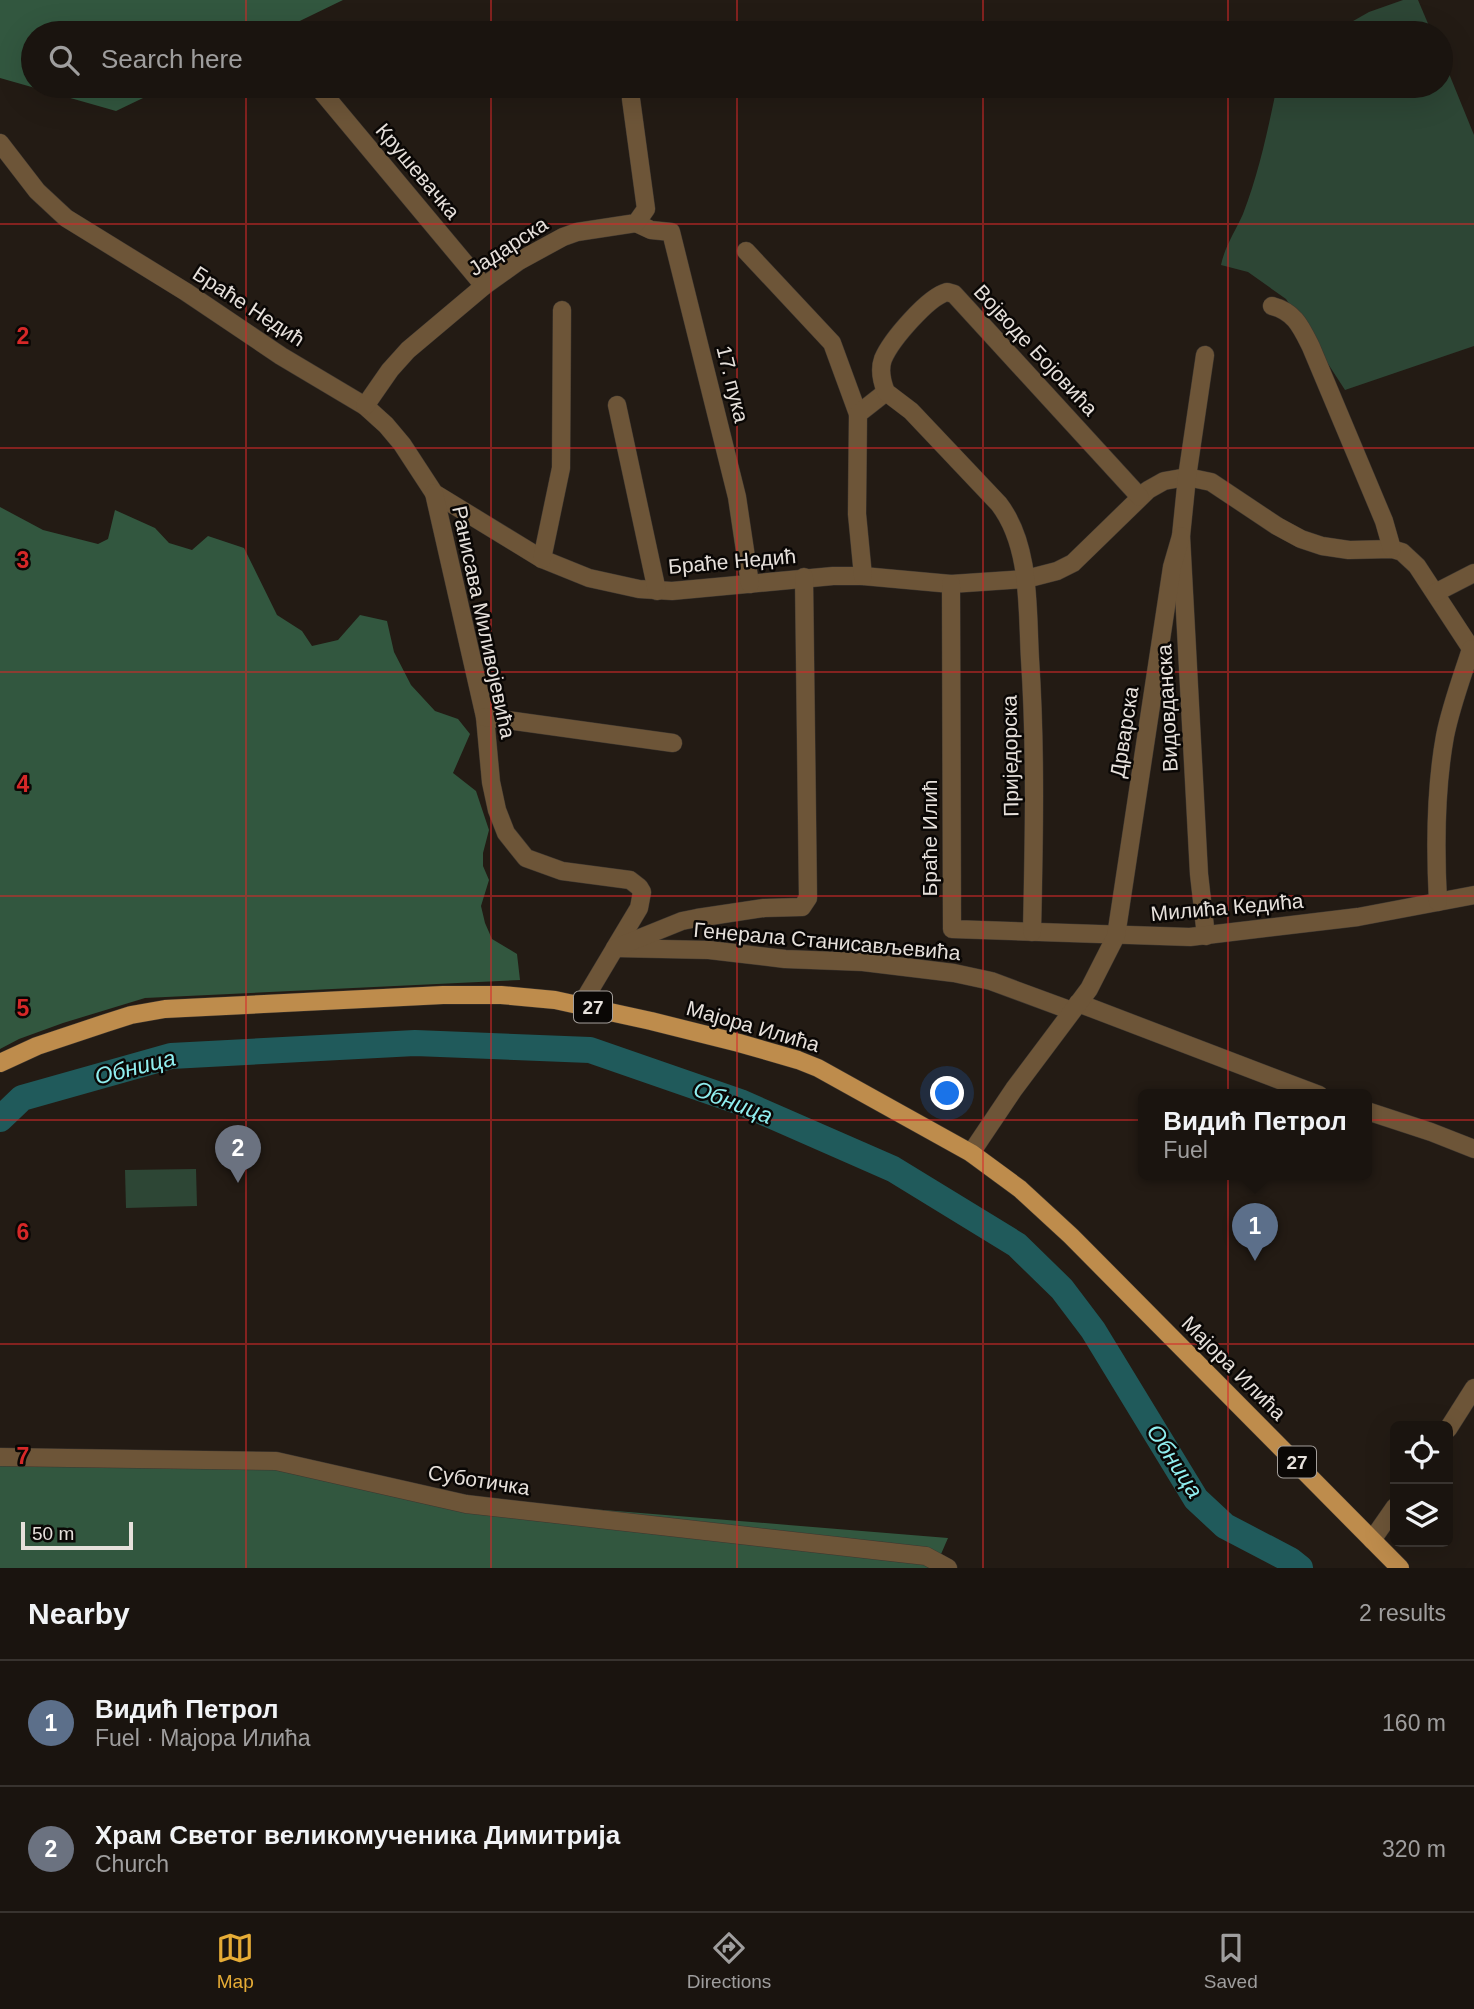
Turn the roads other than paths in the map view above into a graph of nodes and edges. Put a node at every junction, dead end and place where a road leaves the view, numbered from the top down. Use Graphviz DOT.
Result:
graph roads {
  1 [pos="327,98"];
  2 [pos="631,99"];
  3 [pos="0,143"];
  4 [pos="636,223"];
  5 [pos="746,251"];
  6 [pos="484,286"];
  7 [pos="1272,306"];
  8 [pos="562,310"];
  9 [pos="1205,355"];
  10 [pos="886,392"];
  11 [pos="617,405"];
  12 [pos="365,406"];
  13 [pos="858,414"];
  14 [pos="1187,477"];
  15 [pos="434,493"];
  16 [pos="1140,497"];
  17 [pos="1181,536"];
  18 [pos="1392,549"];
  19 [pos="542,559"];
  20 [pos="1474,573"];
  21 [pos="863,576"];
  22 [pos="804,577"];
  23 [pos="1026,579"];
  24 [pos="750,584"];
  25 [pos="951,584"];
  26 [pos="657,591"];
  27 [pos="1435,593"];
  28 [pos="1473,651"];
  29 [pos="485,717"];
  30 [pos="673,743"];
  31 [pos="1474,895"];
  32 [pos="1438,902"];
  33 [pos="1032,932"];
  34 [pos="1116,936"];
  35 [pos="1206,936"];
  36 [pos="615,948"];
  37 [pos="581,1005"];
  38 [pos="1075,1007"];
  39 [pos="0,1063"];
  40 [pos="1302,1089"];
  41 [pos="1372,1113"];
  42 [pos="1474,1149"];
  43 [pos="971,1153"];
  44 [pos="1474,1388"];
  45 [pos="1453,1421"];
  46 [pos="0,1457"];
  47 [pos="1390,1514"];
  48 [pos="1372,1540"];
  49 [pos="948,1568"];
  50 [pos="1400,1568"];
  1 -- 6 [label="street, Крушевачка"];
  2 -- 4 [label="street"];
  3 -- 12 [label="street, Браће Недић"];
  4 -- 6 [label="street, Јадарска"];
  4 -- 24 [label="street, 17. пука"];
  5 -- 13 [label="street"];
  6 -- 12 [label="street, Јадарска"];
  7 -- 18 [label="street"];
  8 -- 19 [label="street"];
  9 -- 14 [label="street, Видовданска"];
  10 -- 13 [label="street"];
  10 -- 16 [label="street, Војводе Бојовића"];
  10 -- 23 [label="street"];
  11 -- 26 [label="street"];
  12 -- 15 [label="street, Браће Недић"];
  13 -- 21 [label="street"];
  14 -- 16 [label="street, Браће Недић"];
  14 -- 17 [label="street, Видовданска"];
  14 -- 18 [label="street"];
  15 -- 19 [label="street, Браће Недић"];
  15 -- 29 [label="street, Ранисава Миливојевића"];
  16 -- 23 [label="street, Браће Недић"];
  17 -- 34 [label="street, Дрварска"];
  17 -- 35 [label="street, Видовданска"];
  18 -- 27 [label="street"];
  19 -- 26 [label="street, Браће Недић"];
  20 -- 27 [label="street"];
  21 -- 22 [label="street, Браће Недић"];
  21 -- 25 [label="street, Браће Недић"];
  22 -- 24 [label="street, Браће Недић"];
  22 -- 36 [label="street"];
  23 -- 25 [label="street, Браће Недић"];
  23 -- 33 [label="street, Приједорска"];
  24 -- 26 [label="street, Браће Недић"];
  25 -- 33 [label="street, Браће Илић"];
  27 -- 28 [label="street"];
  28 -- 32 [label="street"];
  29 -- 30 [label="street"];
  29 -- 36 [label="street, Ранисава Миливојевића"];
  31 -- 32 [label="street, Милића Кедића"];
  32 -- 35 [label="street, Милића Кедића"];
  33 -- 34 [label="street, Браће Илић"];
  34 -- 35 [label="street, Милића Кедића"];
  34 -- 38 [label="street"];
  36 -- 37 [label="street, Ранисава Миливојевића"];
  36 -- 38 [label="street, Генерала Станисављевића"];
  37 -- 39 [label="main road, Мајора Илића / 27"];
  37 -- 43 [label="main road, Мајора Илића / 27"];
  38 -- 40 [label="street, Генерала Станисављевића"];
  38 -- 43 [label="street"];
  41 -- 42 [label="street"];
  43 -- 48 [label="main road, Мајора Илића / 27"];
  44 -- 45 [label="street"];
  46 -- 49 [label="street, Суботичка"];
  47 -- 48 [label="street"];
  48 -- 50 [label="main road, Мајора Илића / 27"];
}
